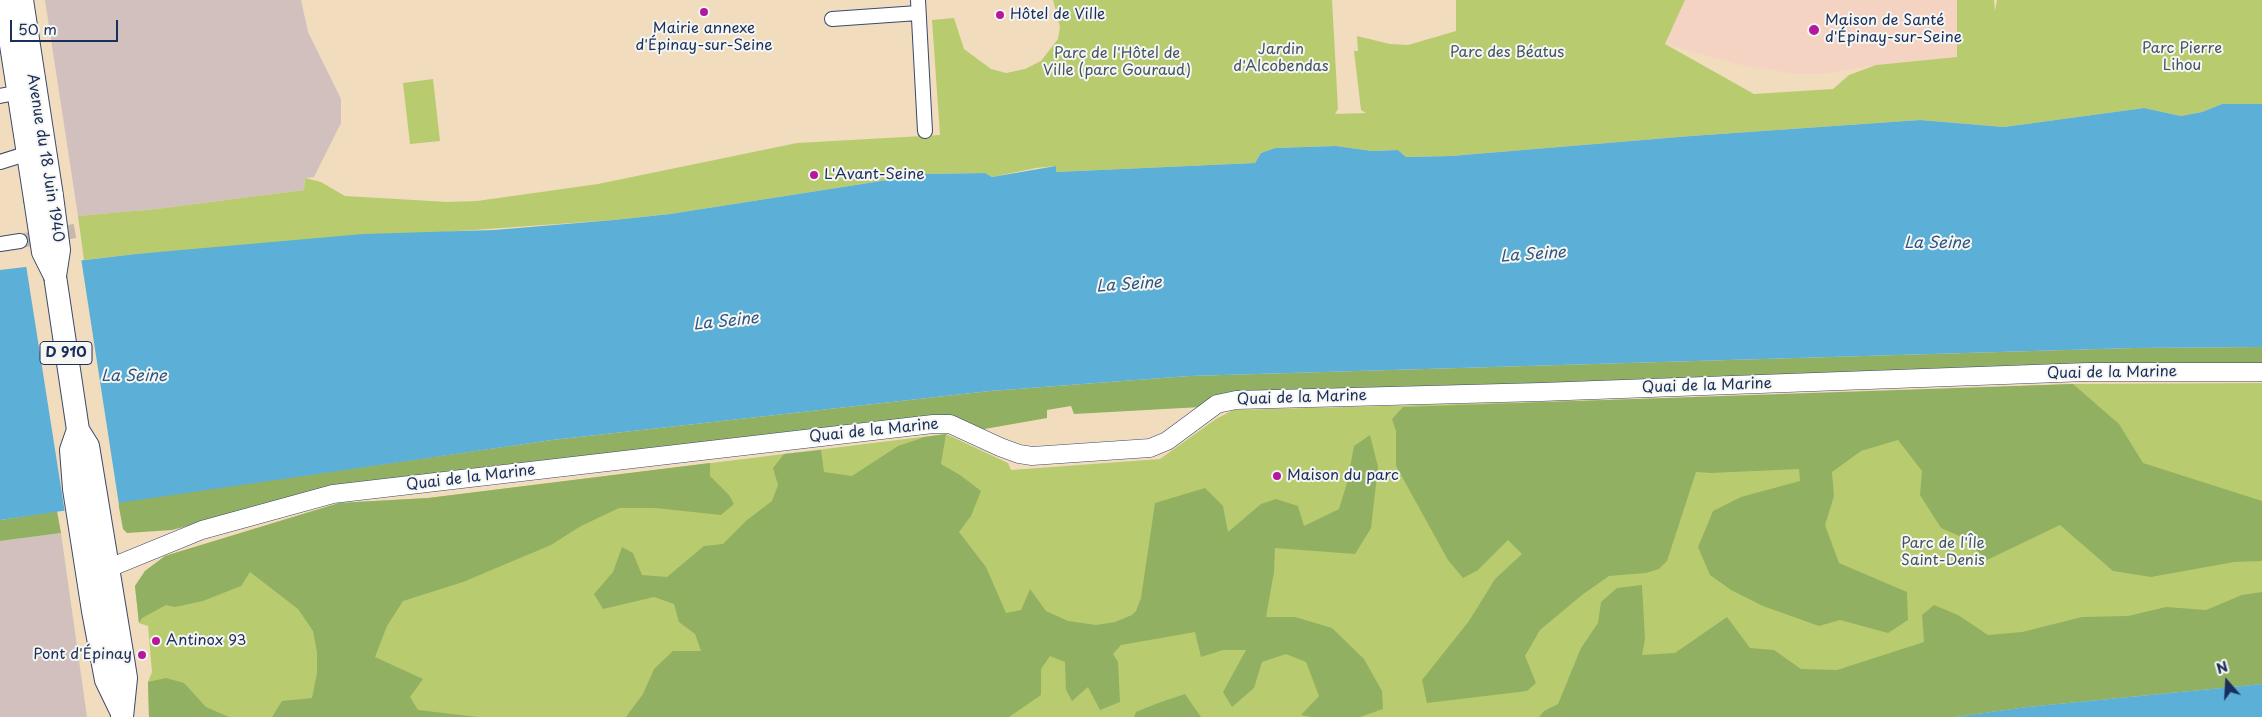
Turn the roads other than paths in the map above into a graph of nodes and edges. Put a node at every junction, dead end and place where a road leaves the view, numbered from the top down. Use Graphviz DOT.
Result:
graph roads {
  1 [pos="4,0"];
  2 [pos="22,0"];
  3 [pos="918,6"];
  4 [pos="832,19"];
  5 [pos="17,92"];
  6 [pos="925,131"];
  7 [pos="36,151"];
  8 [pos="0,162"];
  9 [pos="20,241"];
  10 [pos="0,244"];
  11 [pos="2262,372"];
  12 [pos="98,569"];
  13 [pos="122,715"];
  1 -- 5 [label="main road, Avenue du 18 Juin 1940 / D 910"];
  2 -- 5 [label="main road, Avenue du 18 Juin 1940 / D 910"];
  3 -- 4 [label="street"];
  3 -- 6 [label="street"];
  5 -- 7 [label="main road, Avenue du 18 Juin 1940 / D 910"];
  7 -- 8 [label="street"];
  7 -- 12 [label="main road, Avenue du 18 Juin 1940 / D 910, bridge"];
  9 -- 10 [label="street"];
  11 -- 12 [label="street, Quai de la Marine"];
  12 -- 13 [label="main road, D 910"];
}
